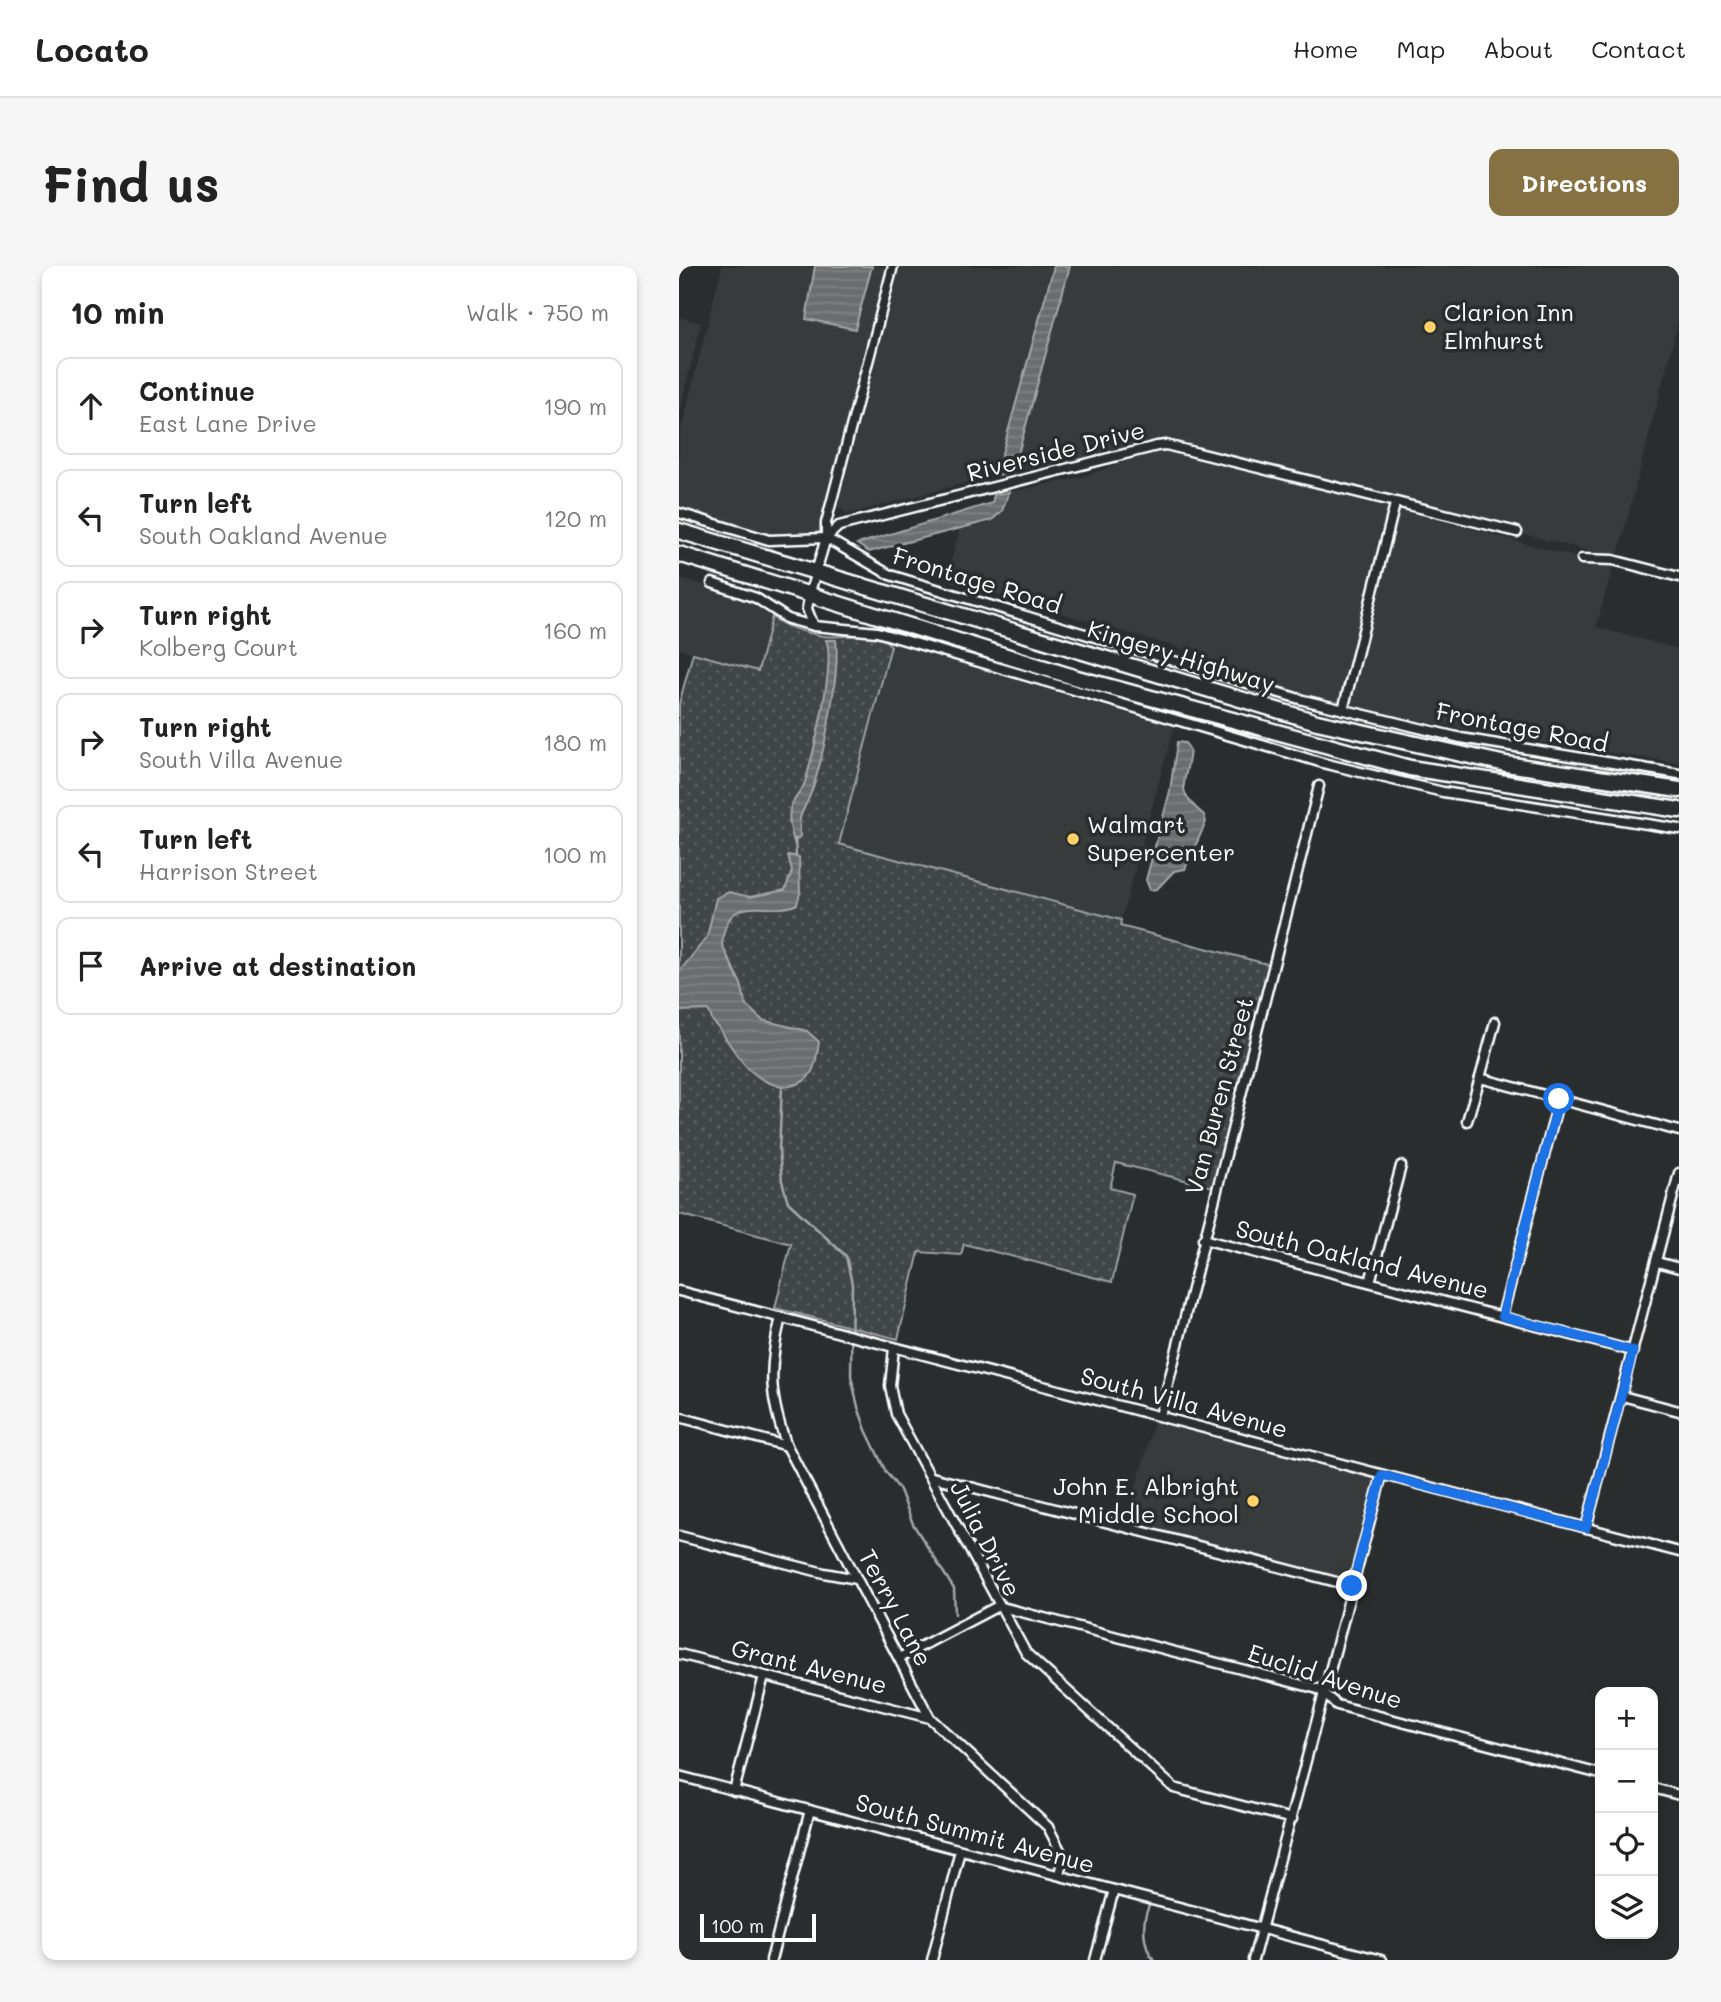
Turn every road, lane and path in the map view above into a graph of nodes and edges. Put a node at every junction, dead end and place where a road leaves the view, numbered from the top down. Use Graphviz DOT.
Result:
graph roads {
  1 [pos="893,266"];
  2 [pos="1395,504"];
  3 [pos="679,513"];
  4 [pos="679,531"];
  5 [pos="1517,532"];
  6 [pos="826,538"];
  7 [pos="679,554"];
  8 [pos="1582,559"];
  9 [pos="816,572"];
  10 [pos="1679,577"];
  11 [pos="712,583"];
  12 [pos="810,592"];
  13 [pos="814,626"];
  14 [pos="1343,710"];
  15 [pos="1679,774"];
  16 [pos="1319,786"];
  17 [pos="1679,790"];
  18 [pos="1679,810"];
  19 [pos="1679,829"];
  20 [pos="1495,1022"];
  21 [pos="1479,1078"];
  22 [pos="1559,1099"];
  23 [pos="1467,1121"];
  24 [pos="1679,1130"];
  25 [pos="1401,1166"];
  26 [pos="1679,1174"];
  27 [pos="1203,1239"];
  28 [pos="1657,1262"];
  29 [pos="1679,1268"];
  30 [pos="1370,1282"];
  31 [pos="679,1291"];
  32 [pos="1502,1316"];
  33 [pos="781,1317"];
  34 [pos="894,1348"];
  35 [pos="1633,1351"];
  36 [pos="1622,1396"];
  37 [pos="1679,1411"];
  38 [pos="1160,1416"];
  39 [pos="679,1417"];
  40 [pos="787,1446"];
  41 [pos="1382,1475"];
  42 [pos="932,1477"];
  43 [pos="1586,1528"];
  44 [pos="679,1536"];
  45 [pos="1679,1552"];
  46 [pos="857,1578"];
  47 [pos="1352,1586"];
  48 [pos="998,1606"];
  49 [pos="679,1654"];
  50 [pos="899,1658"];
  51 [pos="764,1676"];
  52 [pos="1324,1697"];
  53 [pos="930,1718"];
  54 [pos="1595,1773"];
  55 [pos="679,1776"];
  56 [pos="1658,1789"];
  57 [pos="734,1791"];
  58 [pos="1679,1795"];
  59 [pos="810,1811"];
  60 [pos="1291,1819"];
  61 [pos="960,1850"];
  62 [pos="1059,1875"];
  63 [pos="1114,1890"];
  64 [pos="1261,1929"];
  65 [pos="771,1960"];
  66 [pos="932,1960"];
  67 [pos="1095,1960"];
  68 [pos="1253,1960"];
  69 [pos="1381,1960"];
  1 -- 6 [label="street"];
  2 -- 5 [label="street, Riverside Drive"];
  2 -- 6 [label="street, Riverside Drive"];
  2 -- 14 [label="street"];
  3 -- 6 [label="street"];
  4 -- 9 [label="highway, Kingery Highway"];
  6 -- 9 [label="street"];
  6 -- 14 [label="street, Frontage Road"];
  7 -- 12 [label="highway, Kingery Highway"];
  8 -- 10 [label="street"];
  9 -- 12 [label="street"];
  9 -- 17 [label="highway, Kingery Highway"];
  11 -- 13 [label="street"];
  12 -- 13 [label="street"];
  12 -- 18 [label="highway, Kingery Highway"];
  13 -- 19 [label="street"];
  14 -- 15 [label="street, Frontage Road"];
  16 -- 27 [label="street, Van Buren Street"];
  20 -- 21 [label="street"];
  21 -- 22 [label="street"];
  21 -- 23 [label="street"];
  22 -- 24 [label="street"];
  22 -- 32 [label="street"];
  25 -- 30 [label="street"];
  26 -- 28 [label="street"];
  27 -- 30 [label="street, South Oakland Avenue"];
  27 -- 38 [label="street, Van Buren Street"];
  28 -- 29 [label="street"];
  28 -- 35 [label="street"];
  30 -- 32 [label="street, South Oakland Avenue"];
  31 -- 33 [label="street, South Villa Avenue"];
  32 -- 35 [label="street, South Oakland Avenue"];
  33 -- 34 [label="street, South Villa Avenue"];
  33 -- 40 [label="street, Terry Lane"];
  34 -- 38 [label="street, South Villa Avenue"];
  34 -- 42 [label="street, Julia Drive"];
  35 -- 36 [label="street"];
  36 -- 37 [label="street"];
  36 -- 43 [label="street"];
  38 -- 41 [label="street, South Villa Avenue"];
  39 -- 40 [label="street"];
  40 -- 46 [label="street, Terry Lane"];
  41 -- 43 [label="street, South Villa Avenue"];
  41 -- 47 [label="street"];
  42 -- 47 [label="street"];
  42 -- 48 [label="street, Julia Drive"];
  43 -- 45 [label="street, South Villa Avenue"];
  44 -- 46 [label="street"];
  46 -- 50 [label="street, Terry Lane"];
  47 -- 52 [label="street"];
  48 -- 50 [label="street"];
  48 -- 52 [label="street, Euclid Avenue"];
  48 -- 60 [label="street, Julia Drive"];
  49 -- 51 [label="street, Grant Avenue"];
  50 -- 53 [label="street, Terry Lane"];
  51 -- 53 [label="street, Grant Avenue"];
  51 -- 57 [label="street"];
  52 -- 54 [label="street, Euclid Avenue"];
  52 -- 60 [label="street"];
  53 -- 62 [label="street, Terry Lane"];
  55 -- 57 [label="street, South Summit Avenue"];
  56 -- 58 [label="street"];
  57 -- 59 [label="street, South Summit Avenue"];
  59 -- 61 [label="street, South Summit Avenue"];
  59 -- 65 [label="street"];
  60 -- 64 [label="street"];
  61 -- 62 [label="street, South Summit Avenue"];
  61 -- 66 [label="street"];
  62 -- 63 [label="street, South Summit Avenue"];
  63 -- 64 [label="street, South Summit Avenue"];
  63 -- 67 [label="street"];
  64 -- 68 [label="street"];
  64 -- 69 [label="street, South Summit Avenue"];
}
